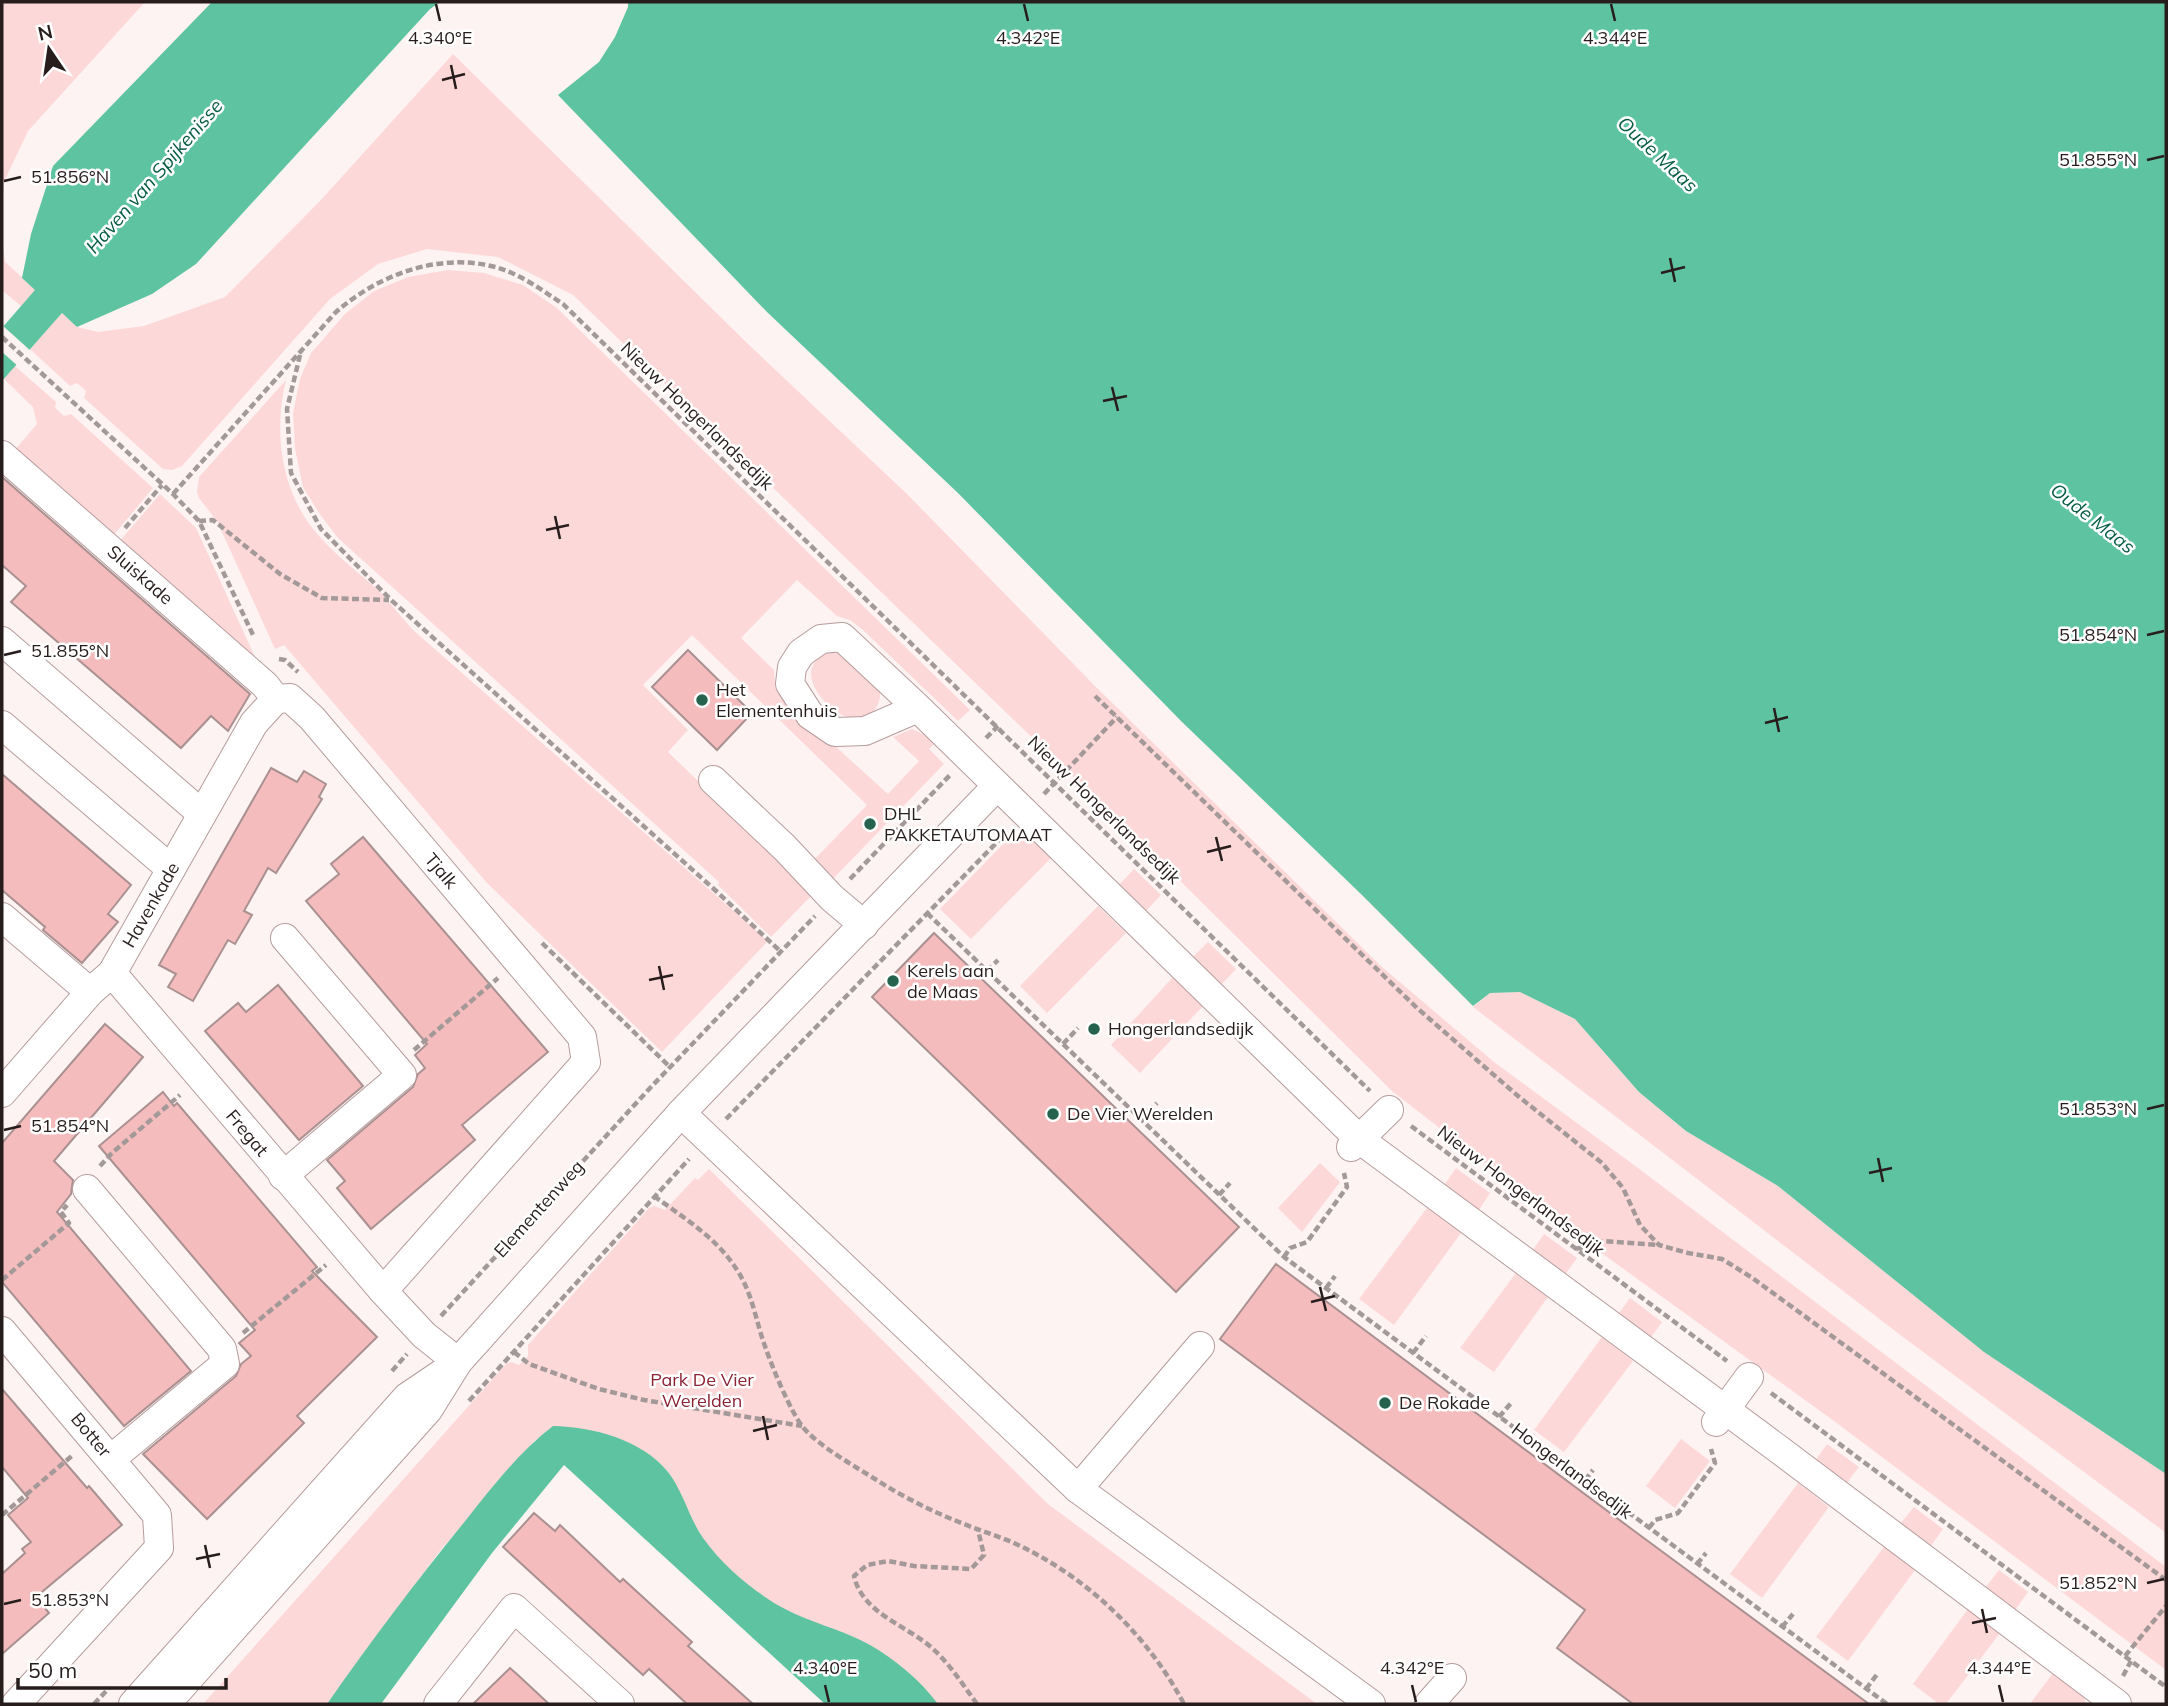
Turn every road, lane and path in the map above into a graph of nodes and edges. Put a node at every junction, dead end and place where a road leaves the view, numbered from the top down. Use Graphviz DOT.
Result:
graph roads {
  1 [pos="2,337"];
  2 [pos="300,354"];
  3 [pos="2,455"];
  4 [pos="162,485"];
  5 [pos="173,494"];
  6 [pos="199,521"];
  7 [pos="110,548"];
  8 [pos="391,600"];
  9 [pos="2,641"];
  10 [pos="257,643"];
  11 [pos="1095,696"];
  12 [pos="276,699"];
  13 [pos="918,708"];
  14 [pos="1117,717"];
  15 [pos="2,725"];
  16 [pos="998,726"];
  17 [pos="967,757"];
  18 [pos="713,780"];
  19 [pos="1055,782"];
  20 [pos="997,786"];
  21 [pos="1026,813"];
  22 [pos="202,814"];
  23 [pos="171,869"];
  24 [pos="832,898"];
  25 [pos="927,913"];
  26 [pos="2,917"];
  27 [pos="864,925"];
  28 [pos="285,938"];
  29 [pos="780,951"];
  30 [pos="998,960"];
  31 [pos="517,961"];
  32 [pos="987,971"];
  33 [pos="112,973"];
  34 [pos="90,992"];
  35 [pos="1078,1028"];
  36 [pos="1063,1044"];
  37 [pos="395,1066"];
  38 [pos="2,1093"];
  39 [pos="1157,1103"];
  40 [pos="1389,1110"];
  41 [pos="681,1112"];
  42 [pos="1141,1119"];
  43 [pos="709,1137"];
  44 [pos="1351,1151"];
  45 [pos="283,1176"];
  46 [pos="1230,1183"];
  47 [pos="87,1189"];
  48 [pos="1219,1195"];
  49 [pos="654,1196"];
  50 [pos="1659,1245"];
  51 [pos="345,1248"];
  52 [pos="1576,1249"];
  53 [pos="1283,1257"];
  54 [pos="1335,1276"];
  55 [pos="1326,1288"];
  56 [pos="383,1291"];
  57 [pos="2,1331"];
  58 [pos="424,1335"];
  59 [pos="1426,1336"];
  60 [pos="1200,1346"];
  61 [pos="222,1349"];
  62 [pos="514,1352"];
  63 [pos="1413,1353"];
  64 [pos="458,1362"];
  65 [pos="388,1376"];
  66 [pos="1749,1377"];
  67 [pos="468,1402"];
  68 [pos="1512,1402"];
  69 [pos="1499,1417"];
  70 [pos="1717,1425"];
  71 [pos="802,1426"];
  72 [pos="91,1436"];
  73 [pos="111,1459"];
  74 [pos="1593,1469"];
  75 [pos="1585,1480"];
  76 [pos="1078,1489"];
  77 [pos="2,1515"];
  78 [pos="1649,1528"];
  79 [pos="978,1530"];
  80 [pos="1706,1553"];
  81 [pos="1697,1564"];
  82 [pos="2166,1580"];
  83 [pos="2166,1606"];
  84 [pos="1793,1614"];
  85 [pos="1782,1627"];
  86 [pos="2125,1656"];
  87 [pos="1878,1673"];
  88 [pos="1451,1678"];
  89 [pos="111,1686"];
  90 [pos="2166,1687"];
  91 [pos="1866,1689"];
  92 [pos="16,1704"];
  93 [pos="94,1704"];
  94 [pos="133,1704"];
  95 [pos="166,1704"];
  96 [pos="438,1704"];
  97 [pos="620,1704"];
  98 [pos="977,1704"];
  99 [pos="1184,1704"];
  100 [pos="1371,1704"];
  101 [pos="1429,1704"];
  102 [pos="1887,1704"];
  103 [pos="2117,1704"];
  1 -- 4 [label="path"];
  2 -- 5 [label="path, Nieuw Hongerlandsedijk"];
  2 -- 8 [label="path"];
  2 -- 16 [label="path, Nieuw Hongerlandsedijk"];
  3 -- 7 [label="street, Sluiskade"];
  4 -- 5 [label="path"];
  4 -- 7 [label="path"];
  5 -- 6 [label="path"];
  6 -- 8 [label="path"];
  6 -- 10 [label="path"];
  7 -- 12 [label="street, Sluiskade"];
  8 -- 29 [label="path"];
  9 -- 22 [label="street"];
  11 -- 14 [label="path"];
  12 -- 22 [label="street, Havenkade"];
  12 -- 31 [label="street, Tjalk"];
  13 -- 17 [label="street"];
  14 -- 19 [label="path"];
  14 -- 50 [label="path"];
  15 -- 23 [label="street"];
  16 -- 17 [label="path, Elementenweg"];
  16 -- 19 [label="path, Nieuw Hongerlandsedijk"];
  17 -- 20 [label="street"];
  17 -- 24 [label="path, Elementenweg"];
  18 -- 24 [label="street"];
  19 -- 21 [label="path"];
  19 -- 40 [label="path, Nieuw Hongerlandsedijk"];
  20 -- 21 [label="street"];
  20 -- 27 [label="street"];
  21 -- 25 [label="path"];
  21 -- 44 [label="street"];
  22 -- 23 [label="street, Havenkade"];
  23 -- 33 [label="street, Havenkade"];
  24 -- 27 [label="street"];
  24 -- 29 [label="path, Elementenweg"];
  25 -- 32 [label="path, Hongerlandsedijk"];
  25 -- 43 [label="path"];
  26 -- 34 [label="street"];
  27 -- 41 [label="street"];
  28 -- 37 [label="street"];
  29 -- 58 [label="path, Elementenweg"];
  30 -- 32 [label="path"];
  31 -- 37 [label="path"];
  31 -- 56 [label="street, Tjalk"];
  32 -- 36 [label="path, Hongerlandsedijk"];
  33 -- 34 [label="street, Havenkade"];
  33 -- 45 [label="street, Fregat"];
  34 -- 38 [label="street, Havenkade"];
  35 -- 36 [label="path"];
  36 -- 42 [label="path, Hongerlandsedijk"];
  37 -- 45 [label="street"];
  39 -- 42 [label="path"];
  40 -- 44 [label="street"];
  40 -- 52 [label="path, Nieuw Hongerlandsedijk"];
  41 -- 43 [label="street"];
  41 -- 64 [label="street"];
  42 -- 48 [label="path, Hongerlandsedijk"];
  43 -- 49 [label="path"];
  43 -- 76 [label="street"];
  44 -- 53 [label="path"];
  44 -- 70 [label="street"];
  45 -- 51 [label="street, Fregat"];
  46 -- 48 [label="path"];
  47 -- 61 [label="street"];
  48 -- 53 [label="path, Hongerlandsedijk"];
  49 -- 62 [label="path"];
  49 -- 71 [label="path"];
  50 -- 52 [label="path"];
  50 -- 82 [label="path"];
  51 -- 56 [label="street, Fregat"];
  51 -- 61 [label="path"];
  52 -- 66 [label="path, Nieuw Hongerlandsedijk"];
  53 -- 55 [label="path, Hongerlandsedijk"];
  54 -- 55 [label="path"];
  55 -- 63 [label="path, Hongerlandsedijk"];
  56 -- 58 [label="street, Fregat"];
  57 -- 72 [label="street, Botter"];
  58 -- 64 [label="street, Fregat"];
  58 -- 65 [label="path, Elementenweg"];
  59 -- 63 [label="path"];
  60 -- 76 [label="street"];
  61 -- 73 [label="street"];
  62 -- 67 [label="path"];
  62 -- 71 [label="path"];
  63 -- 69 [label="path, Hongerlandsedijk"];
  64 -- 94 [label="street"];
  64 -- 95 [label="street"];
  66 -- 70 [label="street"];
  66 -- 86 [label="path, Nieuw Hongerlandsedijk"];
  68 -- 69 [label="path"];
  69 -- 75 [label="path, Hongerlandsedijk"];
  70 -- 78 [label="path"];
  70 -- 103 [label="street"];
  71 -- 79 [label="path"];
  72 -- 73 [label="street, Botter"];
  72 -- 77 [label="path"];
  73 -- 92 [label="street, Botter"];
  74 -- 75 [label="path"];
  75 -- 78 [label="path, Hongerlandsedijk"];
  76 -- 100 [label="street"];
  78 -- 81 [label="path, Hongerlandsedijk"];
  79 -- 98 [label="path"];
  79 -- 99 [label="path"];
  80 -- 81 [label="path"];
  81 -- 85 [label="path, Hongerlandsedijk"];
  83 -- 86 [label="path"];
  84 -- 85 [label="path"];
  85 -- 91 [label="path, Hongerlandsedijk"];
  86 -- 90 [label="path, Nieuw Hongerlandsedijk"];
  87 -- 91 [label="path"];
  88 -- 101 [label="street"];
  89 -- 93 [label="path"];
  91 -- 102 [label="path, Hongerlandsedijk"];
  96 -- 97 [label="street"];
}
